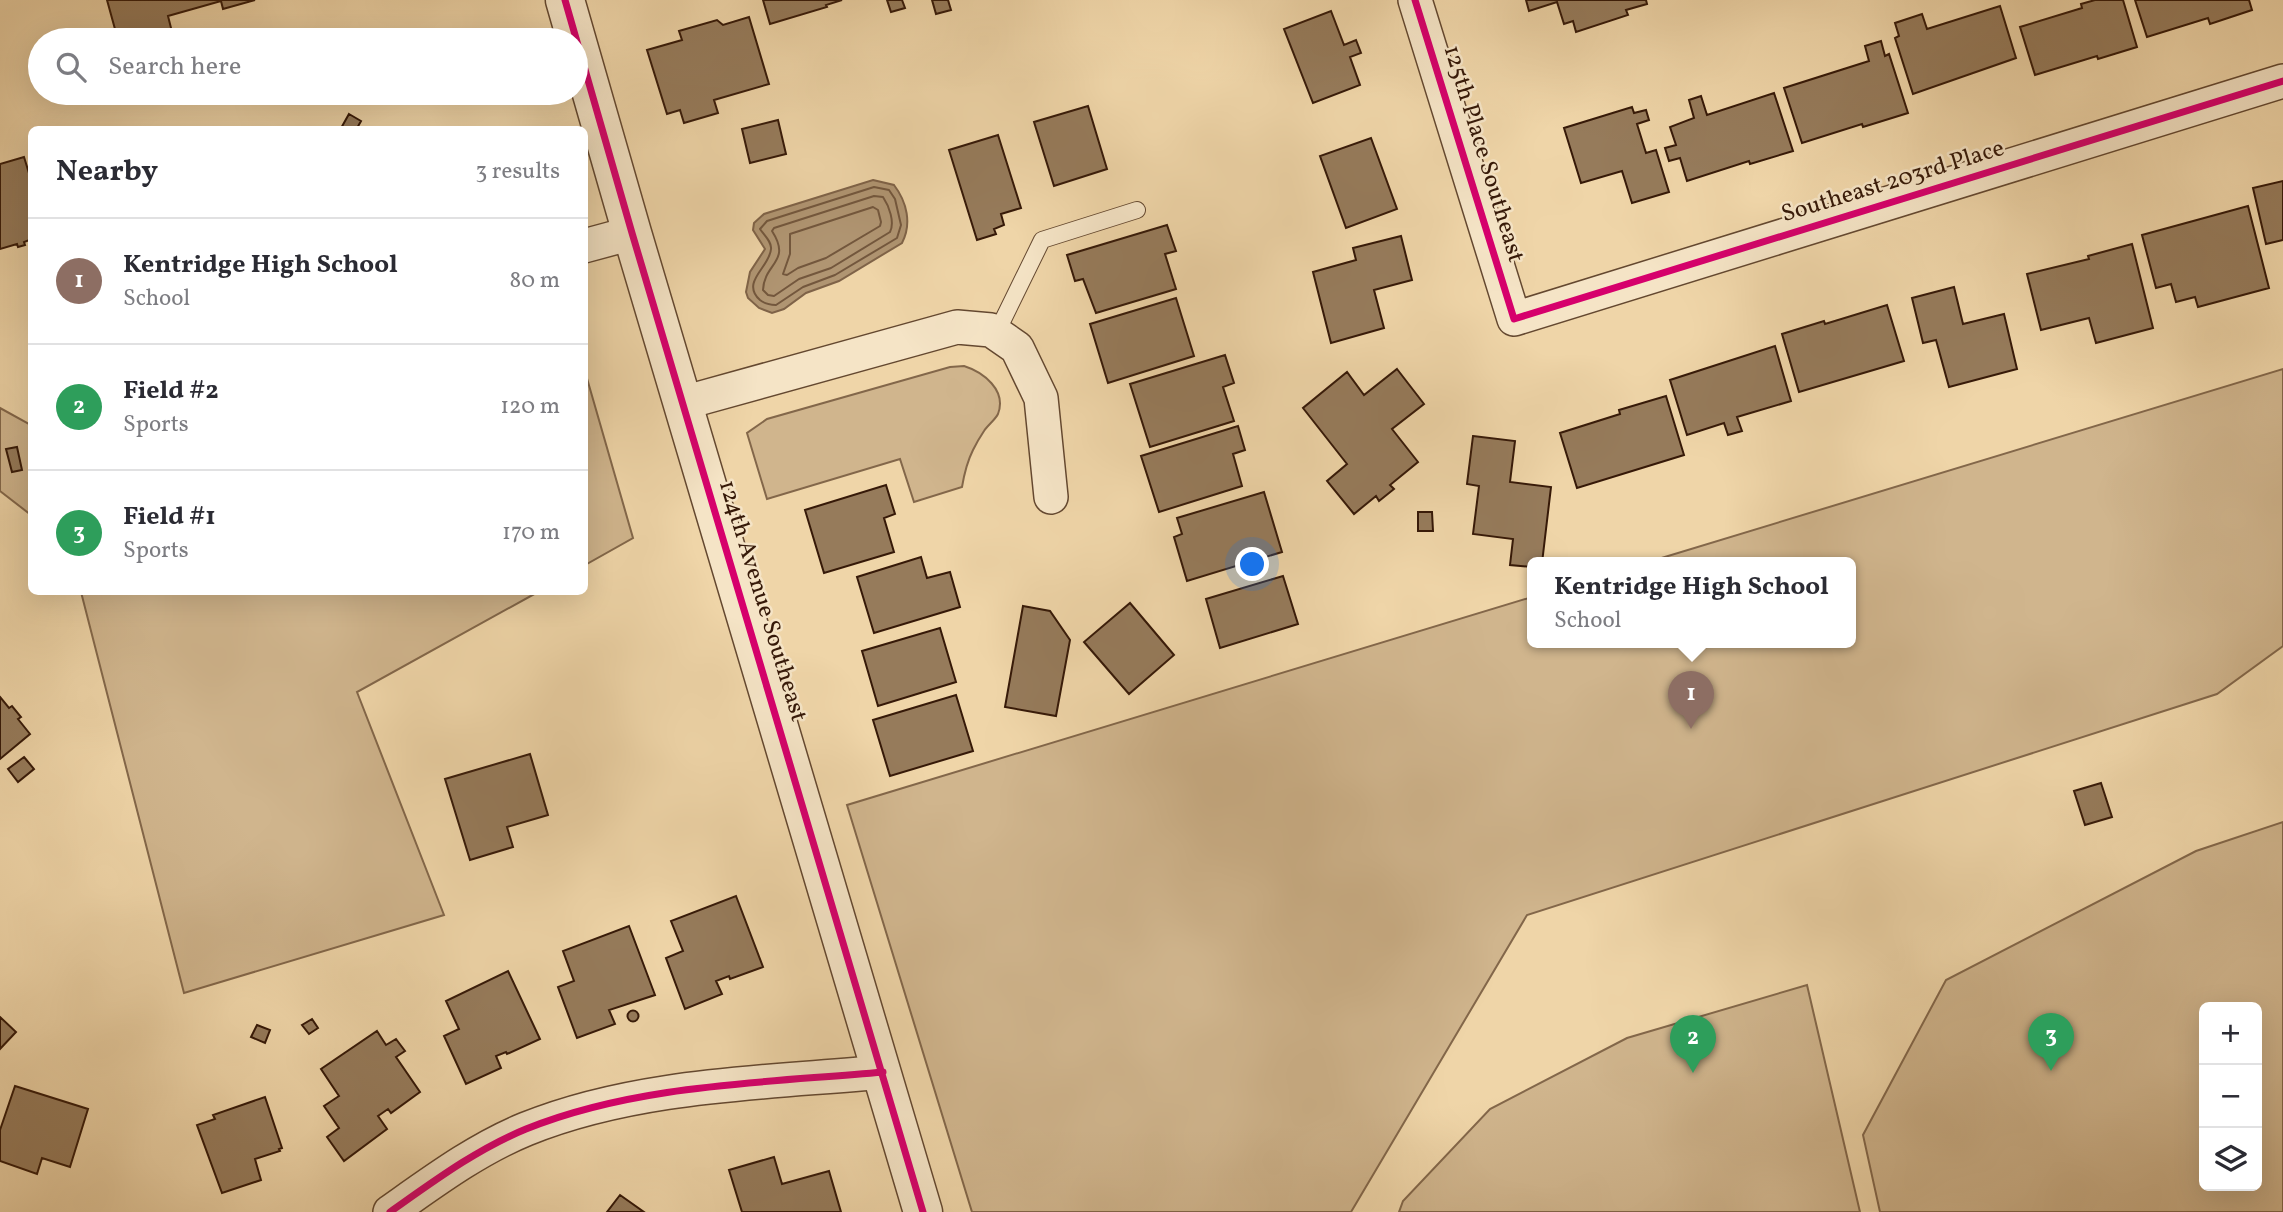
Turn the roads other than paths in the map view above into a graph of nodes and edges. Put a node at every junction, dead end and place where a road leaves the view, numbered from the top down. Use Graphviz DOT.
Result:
graph roads {
  1 [pos="565,0"];
  2 [pos="1415,0"];
  3 [pos="573,28"];
  4 [pos="588,80"];
  5 [pos="2283,81"];
  6 [pos="1137,210"];
  7 [pos="632,233"];
  8 [pos="588,245"];
  9 [pos="1514,319"];
  10 [pos="996,334"];
  11 [pos="682,403"];
  12 [pos="1051,497"];
  13 [pos="883,1072"];
  14 [pos="390,1212"];
  15 [pos="923,1212"];
  1 -- 3 [label="street, 124th Avenue Southeast"];
  2 -- 9 [label="street, 125th Place Southeast"];
  4 -- 7 [label="street, 124th Avenue Southeast"];
  5 -- 9 [label="street, Southeast 203rd Place"];
  6 -- 10 [label="lane"];
  7 -- 8 [label="street"];
  7 -- 11 [label="street, 124th Avenue Southeast"];
  10 -- 11 [label="street"];
  10 -- 12 [label="street"];
  11 -- 13 [label="street, 124th Avenue Southeast"];
  13 -- 14 [label="street"];
  13 -- 15 [label="street, 124th Avenue Southeast"];
}
